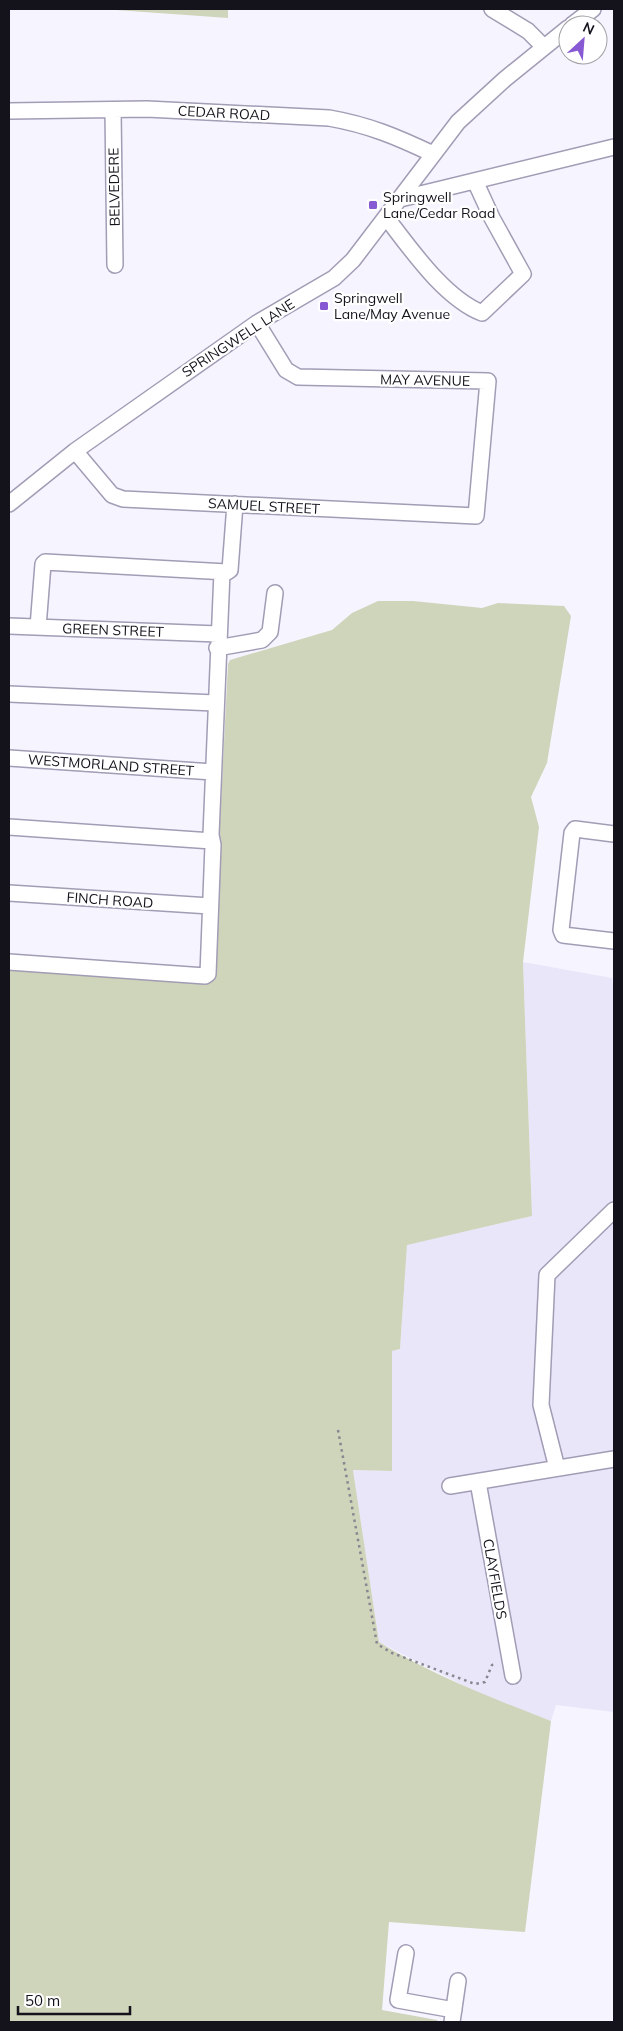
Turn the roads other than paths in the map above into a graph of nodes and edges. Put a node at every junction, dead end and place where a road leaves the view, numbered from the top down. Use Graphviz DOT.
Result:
graph roads {
  1 [pos="492,9"];
  2 [pos="558,36"];
  3 [pos="544,47"];
  4 [pos="113,110"];
  5 [pos="9,111"];
  6 [pos="614,147"];
  7 [pos="433,154"];
  8 [pos="475,181"];
  9 [pos="400,199"];
  10 [pos="386,217"];
  11 [pos="115,265"];
  12 [pos="257,322"];
  13 [pos="75,451"];
  14 [pos="9,504"];
  15 [pos="235,504"];
  16 [pos="476,516"];
  17 [pos="222,572"];
  18 [pos="276,593"];
  19 [pos="9,626"];
  20 [pos="38,628"];
  21 [pos="218,641"];
  22 [pos="9,694"];
  23 [pos="216,703"];
  24 [pos="9,758"];
  25 [pos="213,772"];
  26 [pos="9,827"];
  27 [pos="614,834"];
  28 [pos="212,841"];
  29 [pos="9,893"];
  30 [pos="210,906"];
  31 [pos="614,941"];
  32 [pos="9,962"];
  33 [pos="614,1210"];
  34 [pos="614,1459"];
  35 [pos="557,1468"];
  36 [pos="478,1482"];
  37 [pos="450,1486"];
  38 [pos="513,1676"];
  39 [pos="406,1953"];
  40 [pos="458,1981"];
  41 [pos="453,2016"];
  1 -- 3 [label="street"];
  2 -- 3 [label="street, SPRINGWELL LANE"];
  3 -- 7 [label="street, SPRINGWELL LANE"];
  4 -- 5 [label="street, CEDAR ROAD"];
  4 -- 7 [label="street, CEDAR ROAD"];
  4 -- 11 [label="street, BELVEDERE"];
  6 -- 8 [label="street"];
  7 -- 9 [label="street, SPRINGWELL LANE"];
  8 -- 9 [label="street"];
  8 -- 10 [label="street"];
  9 -- 10 [label="street, SPRINGWELL LANE"];
  10 -- 12 [label="street, SPRINGWELL LANE"];
  12 -- 13 [label="street, SPRINGWELL LANE"];
  12 -- 16 [label="street, MAY AVENUE"];
  13 -- 14 [label="street, SPRINGWELL LANE"];
  13 -- 15 [label="street, SAMUEL STREET"];
  15 -- 16 [label="street, SAMUEL STREET"];
  15 -- 17 [label="street"];
  17 -- 20 [label="street"];
  17 -- 21 [label="street"];
  18 -- 21 [label="street, GREEN STREET"];
  19 -- 20 [label="street, GREEN STREET"];
  20 -- 21 [label="street, GREEN STREET"];
  21 -- 23 [label="street"];
  22 -- 23 [label="street"];
  23 -- 25 [label="street"];
  24 -- 25 [label="street, WESTMORLAND STREET"];
  25 -- 28 [label="street"];
  26 -- 28 [label="street"];
  27 -- 31 [label="street"];
  28 -- 30 [label="street"];
  29 -- 30 [label="street, FINCH ROAD"];
  30 -- 32 [label="street"];
  33 -- 35 [label="street"];
  34 -- 35 [label="street"];
  35 -- 36 [label="street"];
  36 -- 37 [label="street"];
  36 -- 38 [label="street, CLAYFIELDS"];
  39 -- 41 [label="street"];
  40 -- 41 [label="street"];
}
